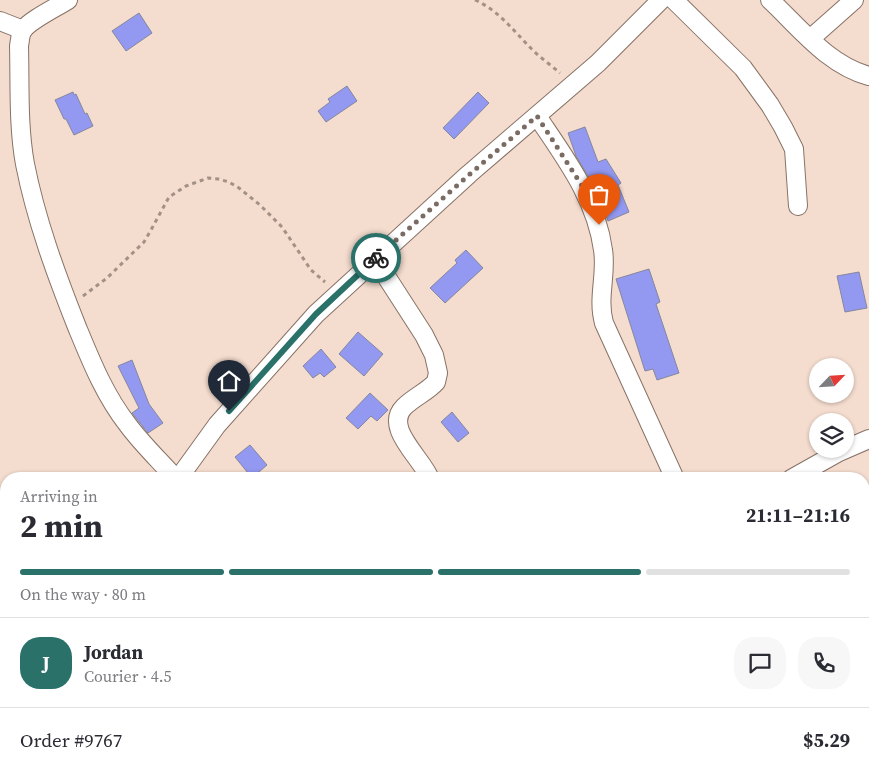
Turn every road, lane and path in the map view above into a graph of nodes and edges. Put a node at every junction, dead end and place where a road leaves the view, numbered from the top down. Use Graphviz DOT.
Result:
graph roads {
  1 [pos="68,0"];
  2 [pos="475,0"];
  3 [pos="661,0"];
  4 [pos="674,0"];
  5 [pos="770,0"];
  6 [pos="854,0"];
  7 [pos="0,22"];
  8 [pos="23,30"];
  9 [pos="810,39"];
  10 [pos="869,76"];
  11 [pos="574,84"];
  12 [pos="537,116"];
  13 [pos="798,206"];
  14 [pos="375,259"];
  15 [pos="340,291"];
  16 [pos="68,305"];
  17 [pos="869,439"];
  18 [pos="170,472"];
  19 [pos="182,472"];
  20 [pos="427,472"];
  21 [pos="672,472"];
  22 [pos="804,472"];
  1 -- 8 [label="street"];
  2 -- 11 [label="path"];
  3 -- 11 [label="street"];
  4 -- 13 [label="street"];
  5 -- 9 [label="street"];
  6 -- 9 [label="street"];
  7 -- 8 [label="street"];
  8 -- 16 [label="street"];
  9 -- 10 [label="street"];
  11 -- 12 [label="street"];
  12 -- 14 [label="street"];
  12 -- 21 [label="street"];
  14 -- 15 [label="street"];
  14 -- 20 [label="street"];
  15 -- 16 [label="path"];
  15 -- 19 [label="street"];
  16 -- 18 [label="street"];
  17 -- 22 [label="street"];
}
